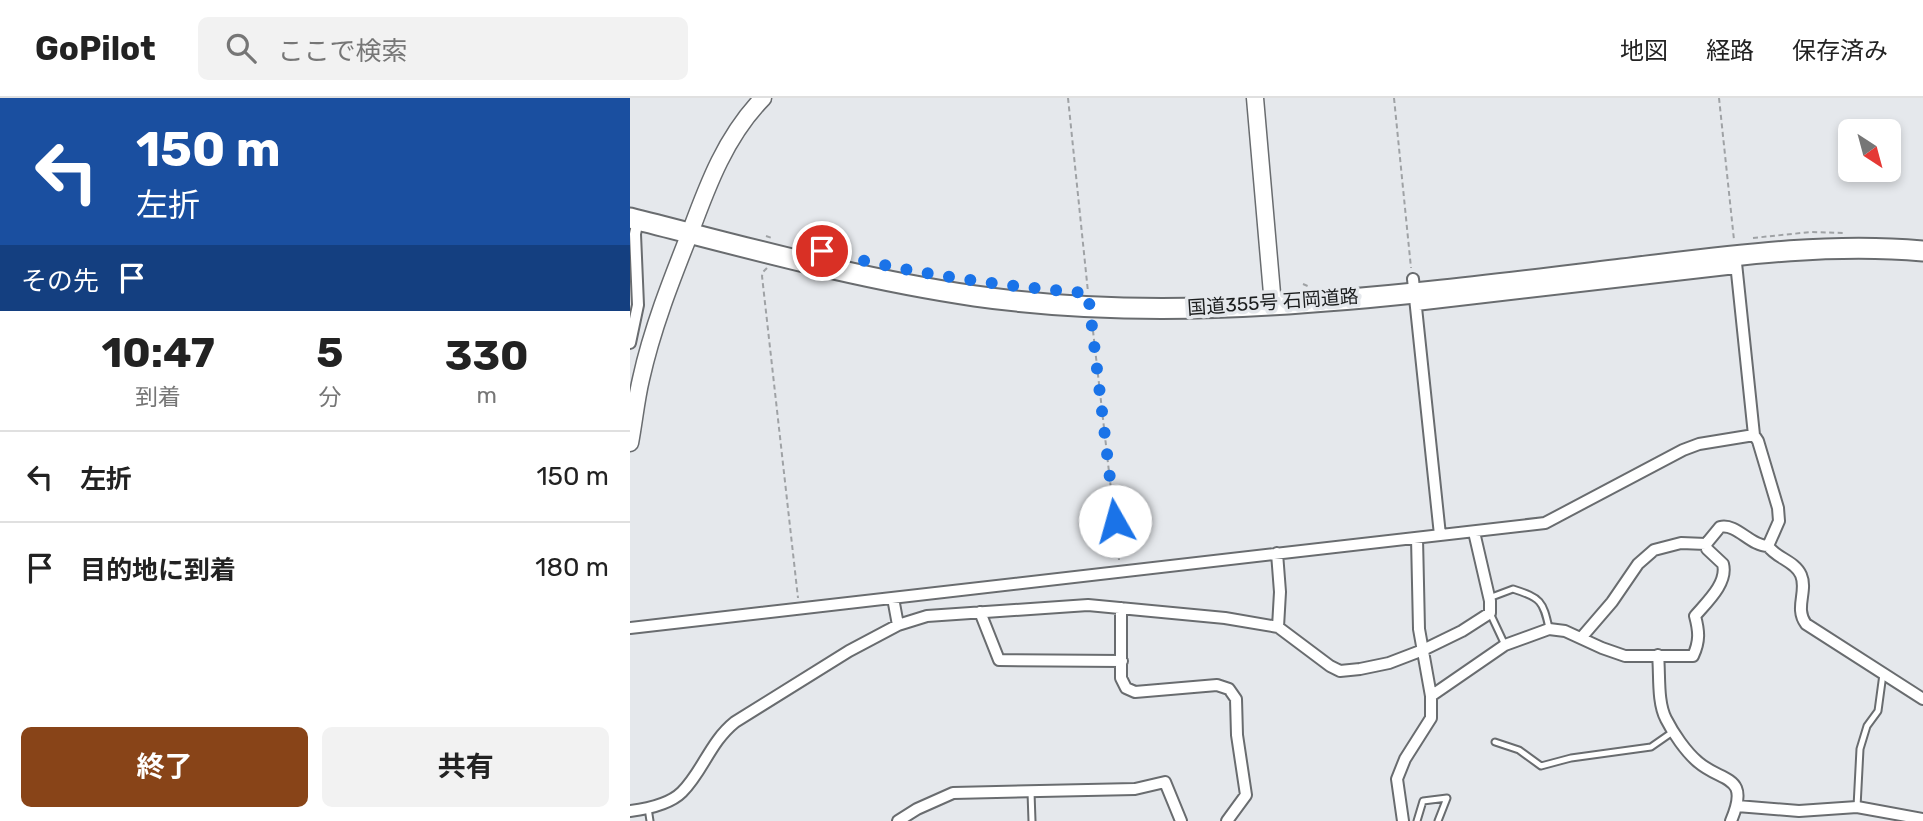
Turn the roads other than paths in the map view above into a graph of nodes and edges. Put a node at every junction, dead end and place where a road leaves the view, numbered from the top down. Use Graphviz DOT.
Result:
graph roads {
  1 [pos="763,98"];
  2 [pos="1255,98"];
  3 [pos="634,219"];
  4 [pos="689,233"];
  5 [pos="1923,251"];
  6 [pos="1736,261"];
  7 [pos="1415,292"];
  8 [pos="1273,305"];
  9 [pos="630,343"];
  10 [pos="1754,435"];
  11 [pos="630,443"];
  12 [pos="1474,532"];
  13 [pos="1440,535"];
  14 [pos="1417,538"];
  15 [pos="1706,544"];
  16 [pos="1768,546"];
  17 [pos="1277,553"];
  18 [pos="893,598"];
  19 [pos="1489,598"];
  20 [pos="1121,608"];
  21 [pos="981,612"];
  22 [pos="1490,613"];
  23 [pos="898,625"];
  24 [pos="1278,627"];
  25 [pos="630,628"];
  26 [pos="1549,629"];
  27 [pos="1581,638"];
  28 [pos="1505,645"];
  29 [pos="1423,650"];
  30 [pos="1658,655"];
  31 [pos="1122,661"];
  32 [pos="1883,674"];
  33 [pos="1431,696"];
  34 [pos="1923,699"];
  35 [pos="1674,732"];
  36 [pos="1495,742"];
  37 [pos="1031,792"];
  38 [pos="1737,806"];
  39 [pos="1857,807"];
  40 [pos="648,808"];
  41 [pos="630,811"];
  42 [pos="1800,816"];
  43 [pos="1923,819"];
  44 [pos="650,821"];
  45 [pos="898,821"];
  46 [pos="1032,821"];
  47 [pos="1181,821"];
  48 [pos="1227,821"];
  49 [pos="1403,821"];
  50 [pos="1417,821"];
  51 [pos="1438,821"];
  52 [pos="1731,821"];
  1 -- 4 [label="street"];
  2 -- 8 [label="street"];
  3 -- 4 [label="highway, 国道355号 石岡道路"];
  3 -- 9 [label="street"];
  4 -- 8 [label="highway, 国道355号 石岡道路"];
  4 -- 11 [label="street"];
  5 -- 6 [label="highway, 国道355号 石岡道路"];
  6 -- 7 [label="highway, 国道355号 石岡道路"];
  6 -- 10 [label="street"];
  7 -- 8 [label="highway, 国道355号 石岡道路"];
  7 -- 13 [label="street"];
  10 -- 12 [label="street"];
  10 -- 16 [label="street"];
  12 -- 13 [label="street"];
  12 -- 19 [label="street"];
  13 -- 14 [label="street"];
  14 -- 17 [label="street"];
  14 -- 29 [label="street"];
  15 -- 16 [label="street"];
  15 -- 27 [label="street"];
  15 -- 30 [label="street"];
  16 -- 32 [label="street"];
  17 -- 18 [label="street"];
  17 -- 24 [label="street"];
  18 -- 23 [label="street"];
  18 -- 25 [label="street"];
  19 -- 22 [label="street"];
  19 -- 26 [label="lane"];
  20 -- 21 [label="street"];
  20 -- 24 [label="street"];
  20 -- 31 [label="street"];
  21 -- 23 [label="street"];
  21 -- 31 [label="street"];
  22 -- 28 [label="lane"];
  22 -- 29 [label="street"];
  23 -- 40 [label="street"];
  24 -- 29 [label="street"];
  26 -- 27 [label="street"];
  26 -- 28 [label="street"];
  27 -- 30 [label="street"];
  28 -- 33 [label="street"];
  29 -- 33 [label="street"];
  30 -- 35 [label="street"];
  31 -- 48 [label="street"];
  32 -- 34 [label="street"];
  32 -- 39 [label="lane"];
  33 -- 49 [label="street"];
  35 -- 36 [label="lane"];
  35 -- 38 [label="street"];
  37 -- 45 [label="street"];
  37 -- 46 [label="lane"];
  37 -- 47 [label="street"];
  38 -- 42 [label="street"];
  38 -- 52 [label="street"];
  39 -- 42 [label="street"];
  39 -- 43 [label="street"];
  40 -- 41 [label="street"];
  40 -- 44 [label="lane"];
  50 -- 51 [label="lane"];
}
